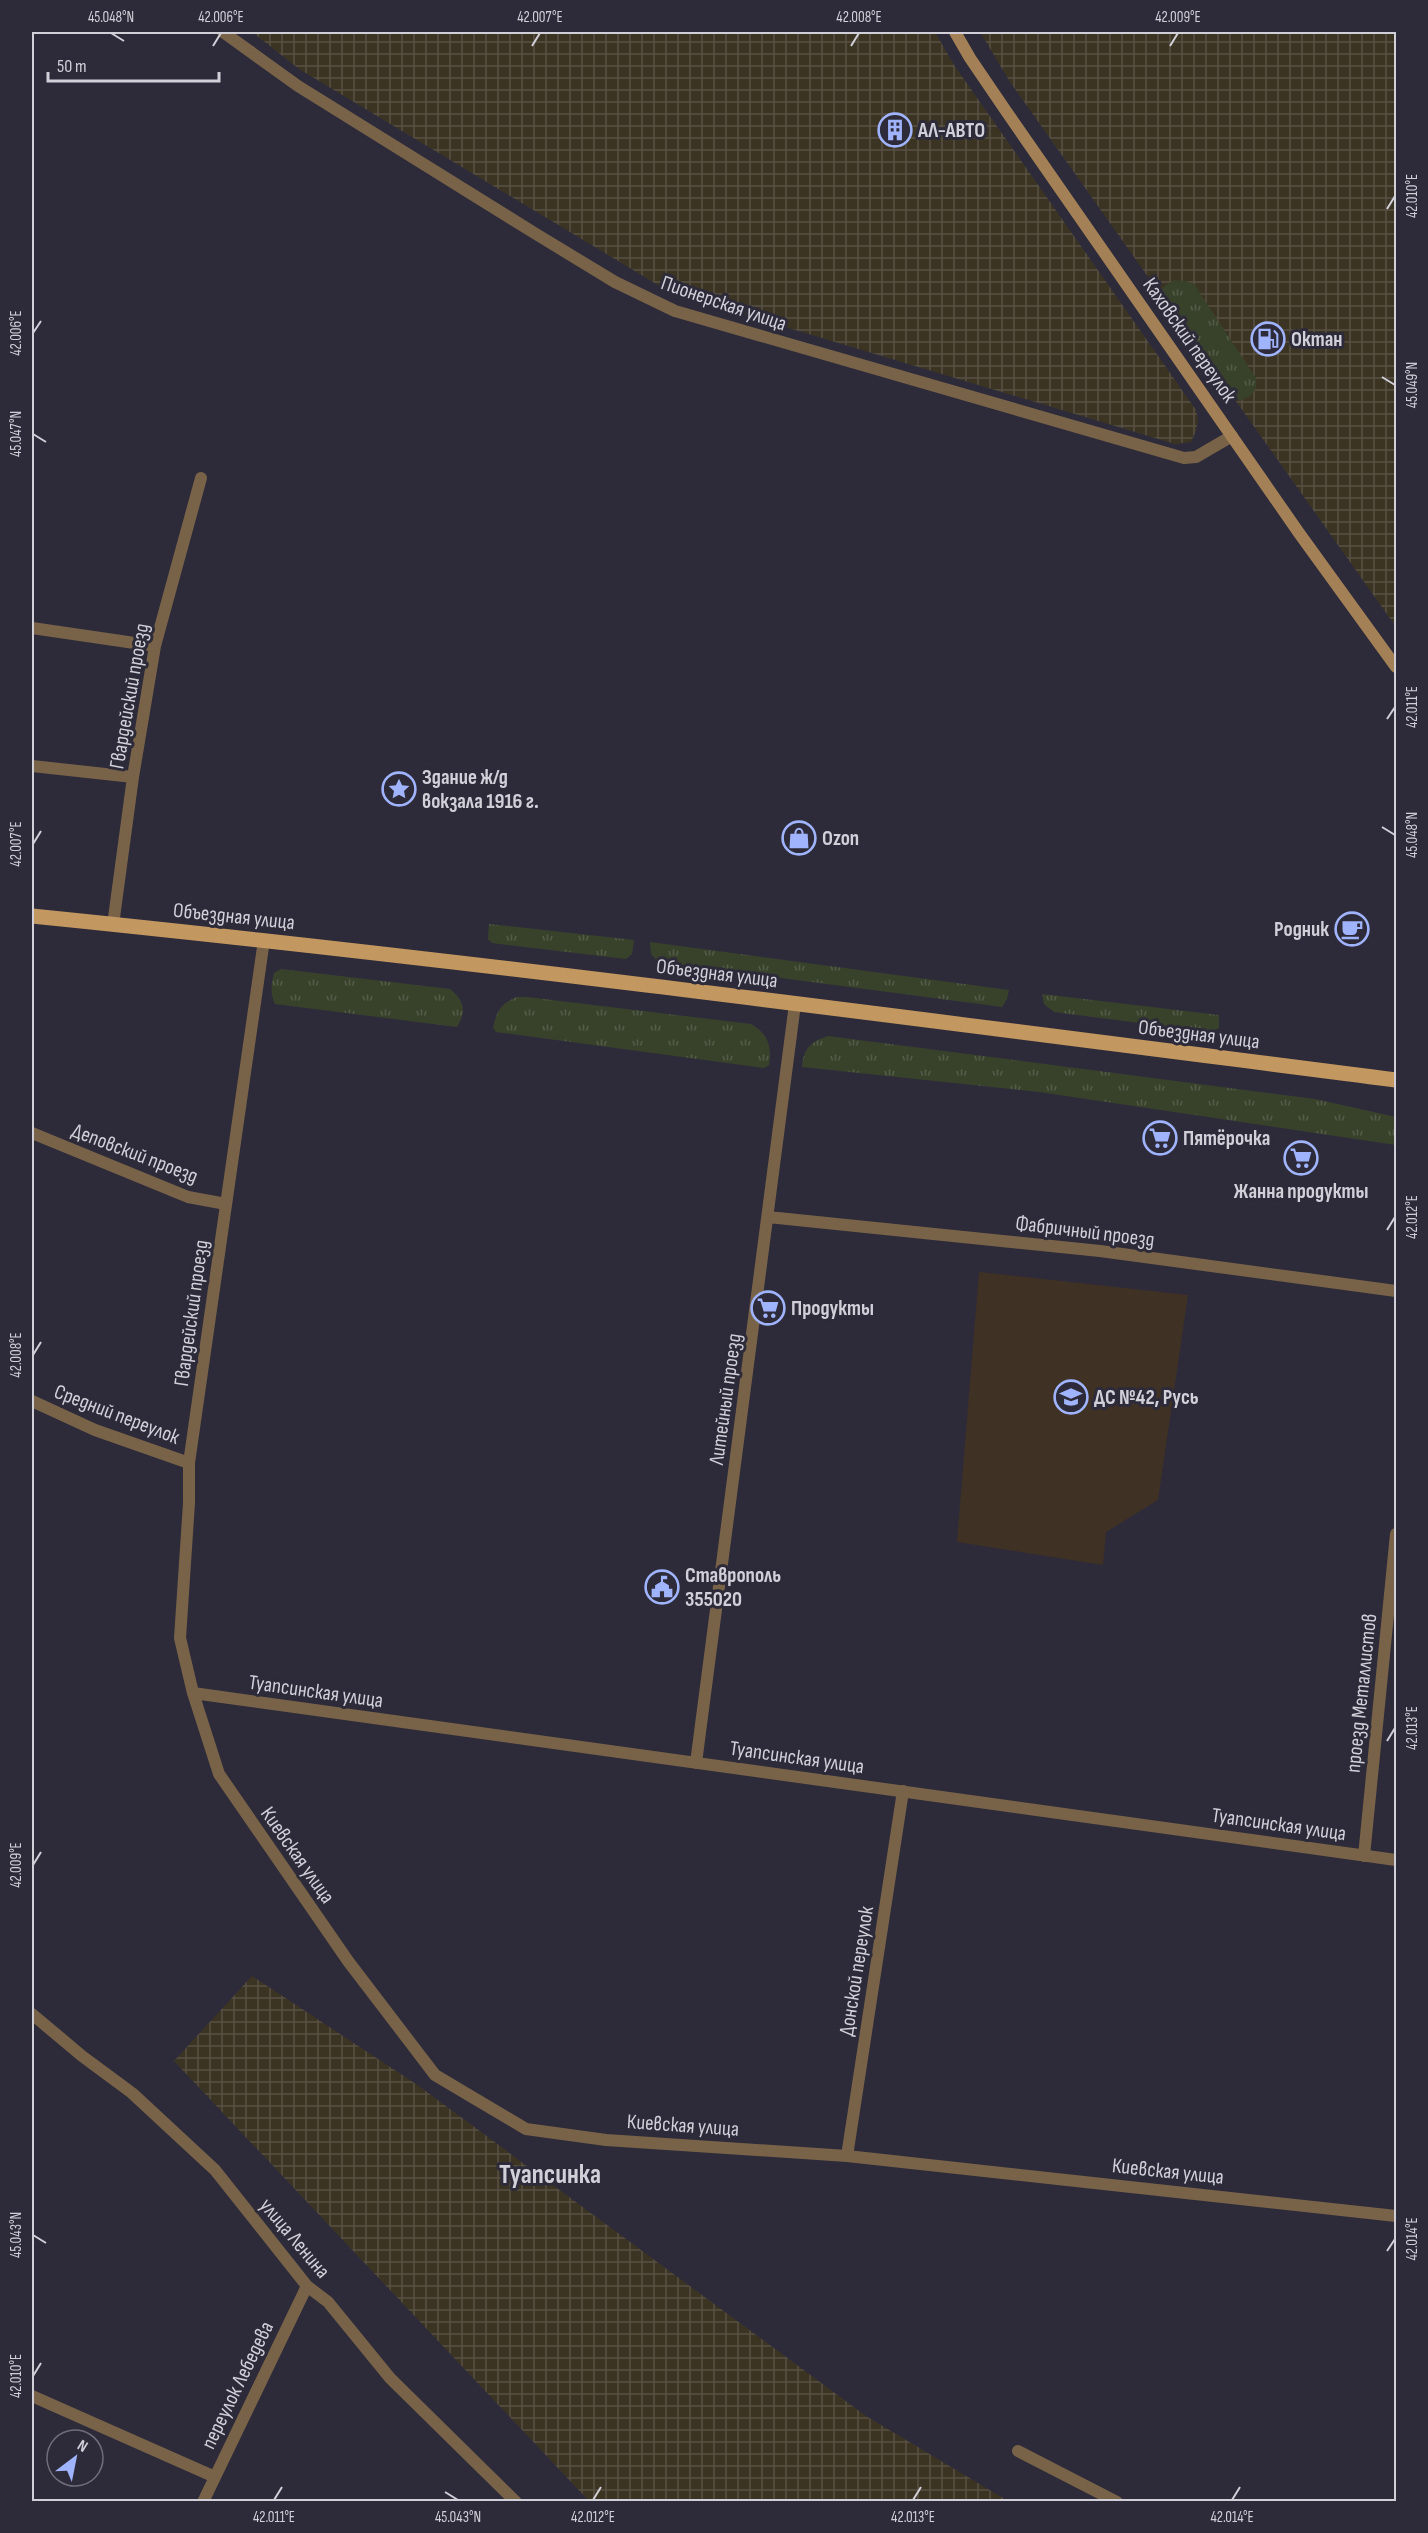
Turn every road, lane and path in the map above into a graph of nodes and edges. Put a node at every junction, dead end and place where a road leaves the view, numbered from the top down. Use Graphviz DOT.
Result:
graph roads {
  1 [pos="223,32"];
  2 [pos="956,32"];
  3 [pos="1232,436"];
  4 [pos="201,478"];
  5 [pos="32,627"];
  6 [pos="155,646"];
  7 [pos="1396,667"];
  8 [pos="32,766"];
  9 [pos="134,777"];
  10 [pos="32,916"];
  11 [pos="113,925"];
  12 [pos="264,940"];
  13 [pos="795,1004"];
  14 [pos="1396,1080"];
  15 [pos="32,1133"];
  16 [pos="226,1204"];
  17 [pos="768,1217"];
  18 [pos="1396,1291"];
  19 [pos="32,1401"];
  20 [pos="189,1463"];
  21 [pos="1396,1534"];
  22 [pos="193,1693"];
  23 [pos="696,1763"];
  24 [pos="903,1791"];
  25 [pos="1364,1856"];
  26 [pos="1396,1860"];
  27 [pos="32,2014"];
  28 [pos="847,2156"];
  29 [pos="1396,2216"];
  30 [pos="307,2286"];
  31 [pos="32,2396"];
  32 [pos="1018,2451"];
  33 [pos="215,2477"];
  34 [pos="203,2502"];
  35 [pos="516,2502"];
  36 [pos="1117,2502"];
  1 -- 3 [label="street, Пионерская улица"];
  2 -- 3 [label="main road, Каховский переулок"];
  3 -- 7 [label="main road, Каховский переулок"];
  4 -- 6 [label="street, Гвардейский проезд"];
  5 -- 6 [label="street"];
  6 -- 9 [label="street, Гвардейский проезд"];
  8 -- 9 [label="street"];
  9 -- 11 [label="street, Гвардейский проезд"];
  10 -- 11 [label="main road, Объездная улица"];
  11 -- 12 [label="main road, Объездная улица"];
  12 -- 13 [label="main road, Объездная улица"];
  12 -- 16 [label="street, Гвардейский проезд"];
  13 -- 14 [label="main road, Объездная улица"];
  13 -- 17 [label="street, Литейный проезд"];
  15 -- 16 [label="street, Деповский проезд"];
  16 -- 20 [label="street, Гвардейский проезд"];
  17 -- 18 [label="street, Фабричный проезд"];
  17 -- 23 [label="street, Литейный проезд"];
  19 -- 20 [label="street, Средний переулок"];
  20 -- 22 [label="street, Гвардейский проезд"];
  21 -- 25 [label="street, проезд Металлистов"];
  22 -- 23 [label="street, Туапсинская улица"];
  22 -- 28 [label="street, Киевская улица"];
  23 -- 24 [label="street, Туапсинская улица"];
  24 -- 25 [label="street, Туапсинская улица"];
  24 -- 28 [label="street, Донской переулок"];
  25 -- 26 [label="street, Туапсинская улица"];
  27 -- 30 [label="street, улица Ленина"];
  28 -- 29 [label="street, Киевская улица"];
  30 -- 33 [label="street, переулок Лебедева"];
  30 -- 35 [label="street, улица Ленина"];
  31 -- 33 [label="street"];
  32 -- 36 [label="street"];
  33 -- 34 [label="street, переулок Лебедева"];
}
